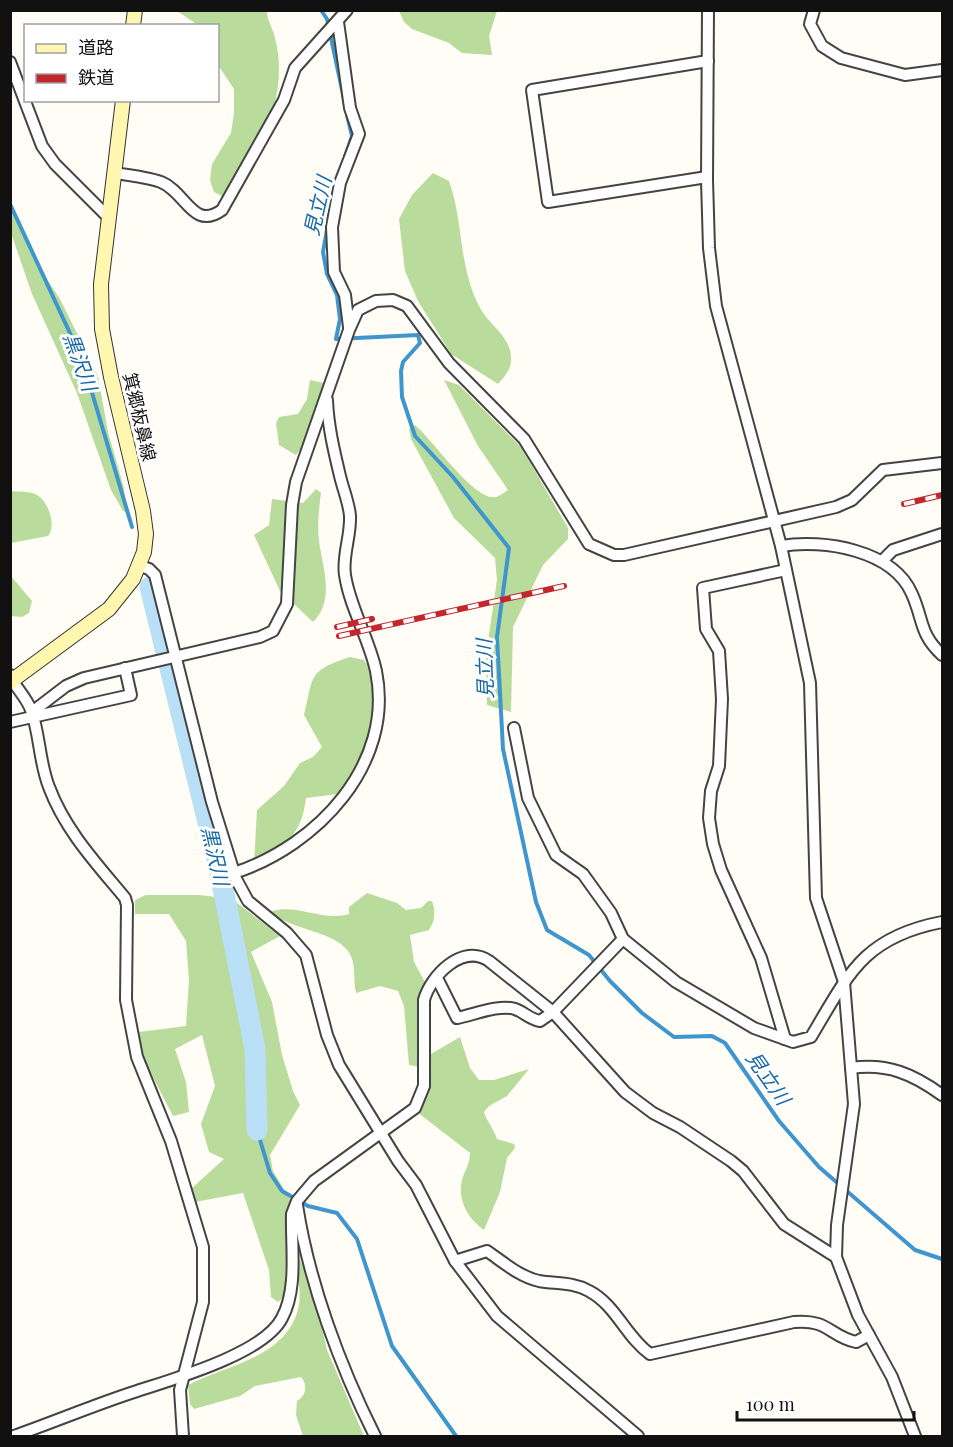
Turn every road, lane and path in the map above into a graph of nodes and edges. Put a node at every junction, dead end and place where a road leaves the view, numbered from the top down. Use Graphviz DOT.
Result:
graph roads {
  1 [pos="347,10"];
  2 [pos="708,10"];
  3 [pos="814,10"];
  4 [pos="338,22"];
  5 [pos="708,61"];
  6 [pos="10,62"];
  7 [pos="942,70"];
  8 [pos="24,99"];
  9 [pos="25,102"];
  10 [pos="123,102"];
  11 [pos="114,172"];
  12 [pos="707,177"];
  13 [pos="109,218"];
  14 [pos="349,330"];
  15 [pos="327,394"];
  16 [pos="942,464"];
  17 [pos="772,522"];
  18 [pos="942,534"];
  19 [pos="781,546"];
  20 [pos="883,561"];
  21 [pos="140,566"];
  22 [pos="786,570"];
  23 [pos="942,655"];
  24 [pos="176,656"];
  25 [pos="124,668"];
  26 [pos="11,679"];
  27 [pos="33,714"];
  28 [pos="10,722"];
  29 [pos="514,728"];
  30 [pos="234,873"];
  31 [pos="942,922"];
  32 [pos="623,939"];
  33 [pos="437,978"];
  34 [pos="844,982"];
  35 [pos="553,1012"];
  36 [pos="785,1039"];
  37 [pos="851,1068"];
  38 [pos="942,1095"];
  39 [pos="380,1132"];
  40 [pos="297,1201"];
  41 [pos="836,1257"];
  42 [pos="455,1261"];
  43 [pos="868,1335"];
  44 [pos="183,1377"];
  45 [pos="14,1437"];
  46 [pos="183,1437"];
  47 [pos="375,1437"];
  48 [pos="638,1437"];
  49 [pos="915,1437"];
  1 -- 4 [label="street"];
  2 -- 5 [label="street"];
  3 -- 7 [label="street"];
  4 -- 11 [label="street"];
  4 -- 14 [label="street"];
  5 -- 12 [label="street"];
  5 -- 12 [label="street"];
  6 -- 8 [label="street"];
  9 -- 13 [label="street"];
  10 -- 11 [label="main road, 箕郷板鼻線"];
  11 -- 13 [label="main road, 箕郷板鼻線"];
  12 -- 17 [label="street"];
  13 -- 21 [label="main road, 箕郷板鼻線"];
  14 -- 15 [label="street"];
  14 -- 17 [label="street"];
  15 -- 24 [label="street"];
  15 -- 30 [label="street"];
  16 -- 17 [label="street"];
  17 -- 19 [label="street"];
  18 -- 20 [label="street"];
  19 -- 20 [label="street"];
  19 -- 22 [label="street"];
  20 -- 23 [label="street"];
  21 -- 24 [label="street"];
  21 -- 26 [label="main road, 箕郷板鼻線"];
  22 -- 34 [label="street"];
  22 -- 36 [label="street"];
  24 -- 25 [label="street"];
  24 -- 30 [label="street"];
  25 -- 27 [label="street"];
  25 -- 27 [label="street"];
  26 -- 27 [label="street"];
  27 -- 28 [label="street"];
  27 -- 44 [label="street"];
  29 -- 32 [label="street"];
  30 -- 39 [label="street"];
  31 -- 34 [label="street"];
  32 -- 35 [label="street"];
  32 -- 36 [label="street"];
  33 -- 35 [label="street"];
  33 -- 35 [label="street"];
  33 -- 39 [label="street"];
  34 -- 36 [label="street"];
  34 -- 37 [label="street"];
  35 -- 41 [label="street"];
  37 -- 38 [label="street"];
  37 -- 41 [label="street"];
  39 -- 40 [label="street"];
  39 -- 42 [label="street"];
  40 -- 44 [label="street"];
  40 -- 47 [label="street"];
  41 -- 43 [label="street"];
  42 -- 43 [label="street"];
  42 -- 48 [label="street"];
  43 -- 49 [label="street"];
  44 -- 45 [label="street"];
  44 -- 46 [label="street"];
}
